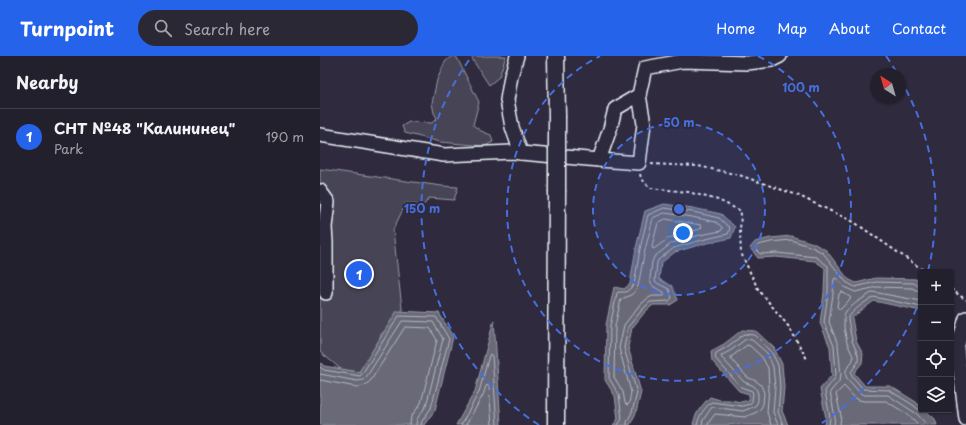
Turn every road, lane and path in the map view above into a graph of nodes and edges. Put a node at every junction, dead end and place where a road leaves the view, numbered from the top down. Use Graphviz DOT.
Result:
graph roads {
  1 [pos="517,56"];
  2 [pos="556,56"];
  3 [pos="780,56"];
  4 [pos="639,95"];
  5 [pos="320,135"];
  6 [pos="521,153"];
  7 [pos="599,160"];
  8 [pos="639,163"];
  9 [pos="320,191"];
  10 [pos="322,228"];
  11 [pos="922,269"];
  12 [pos="954,291"];
  13 [pos="326,293"];
  14 [pos="966,300"];
  15 [pos="966,318"];
  16 [pos="807,359"];
  17 [pos="966,419"];
  18 [pos="556,425"];
  1 -- 6 [label="street"];
  2 -- 18 [label="main road, bridge"];
  3 -- 4 [label="street"];
  4 -- 7 [label="street"];
  4 -- 8 [label="street"];
  5 -- 6 [label="street"];
  6 -- 7 [label="street"];
  7 -- 8 [label="street"];
  8 -- 11 [label="path"];
  8 -- 16 [label="path"];
  9 -- 10 [label="street"];
  10 -- 13 [label="street"];
  12 -- 14 [label="path"];
  15 -- 17 [label="street"];
}
